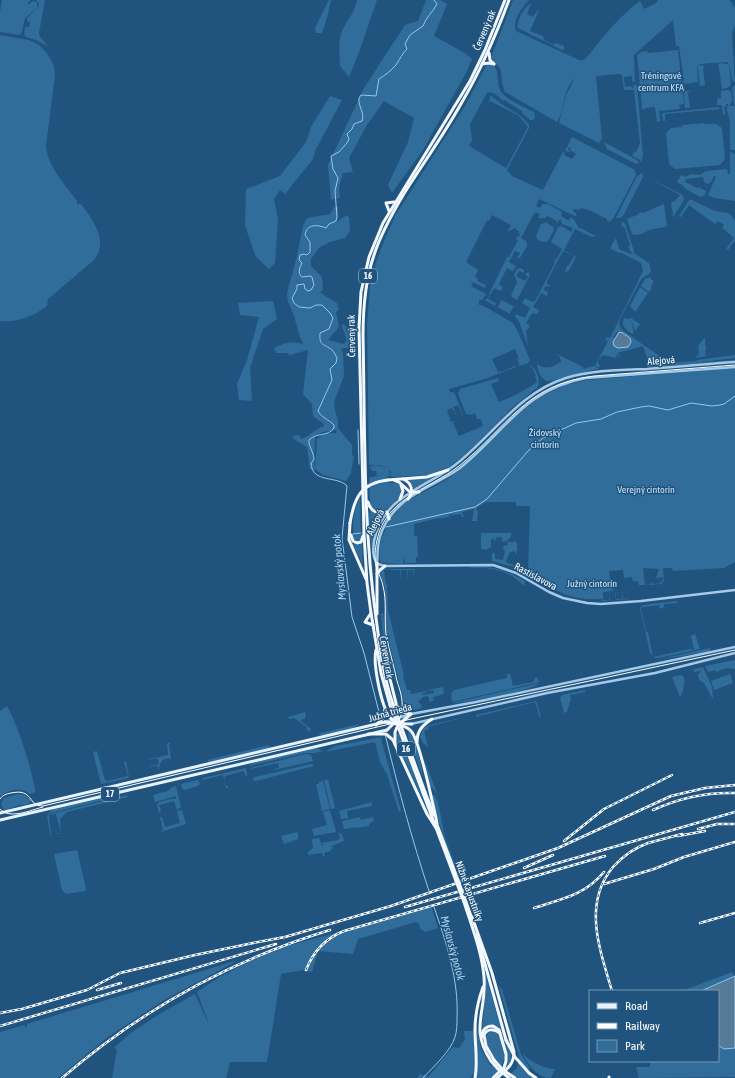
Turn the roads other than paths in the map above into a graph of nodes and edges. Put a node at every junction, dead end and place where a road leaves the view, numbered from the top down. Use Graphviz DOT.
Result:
graph roads {
  1 [pos="505,0"];
  2 [pos="509,0"];
  3 [pos="488,51"];
  4 [pos="482,64"];
  5 [pos="394,202"];
  6 [pos="389,211"];
  7 [pos="735,362"];
  8 [pos="735,367"];
  9 [pos="448,470"];
  10 [pos="401,478"];
  11 [pos="394,480"];
  12 [pos="400,483"];
  13 [pos="411,492"];
  14 [pos="419,492"];
  15 [pos="367,496"];
  16 [pos="400,499"];
  17 [pos="408,499"];
  18 [pos="387,512"];
  19 [pos="389,519"];
  20 [pos="349,528"];
  21 [pos="364,534"];
  22 [pos="377,563"];
  23 [pos="385,566"];
  24 [pos="377,576"];
  25 [pos="367,583"];
  26 [pos="735,590"];
  27 [pos="371,613"];
  28 [pos="375,625"];
  29 [pos="379,638"];
  30 [pos="735,647"];
  31 [pos="377,648"];
  32 [pos="735,654"];
  33 [pos="392,704"];
  34 [pos="397,706"];
  35 [pos="385,709"];
  36 [pos="411,714"];
  37 [pos="432,719"];
  38 [pos="394,720"];
  39 [pos="385,722"];
  40 [pos="378,724"];
  41 [pos="412,724"];
  42 [pos="398,725"];
  43 [pos="403,726"];
  44 [pos="387,730"];
  45 [pos="381,733"];
  46 [pos="368,734"];
  47 [pos="395,744"];
  48 [pos="418,747"];
  49 [pos="424,792"];
  50 [pos="0,813"];
  51 [pos="0,820"];
  52 [pos="437,823"];
  53 [pos="436,828"];
  54 [pos="452,867"];
  55 [pos="465,902"];
  56 [pos="472,917"];
  57 [pos="484,983"];
  58 [pos="500,1033"];
  59 [pos="482,1042"];
  60 [pos="493,1060"];
  61 [pos="504,1067"];
  62 [pos="501,1074"];
  63 [pos="475,1078"];
  64 [pos="493,1078"];
  65 [pos="497,1078"];
  66 [pos="509,1078"];
  67 [pos="515,1078"];
  68 [pos="536,1078"];
  1 -- 5 [label="highway, Červený rak / 16"];
  2 -- 3 [label="highway, Červený rak / 16"];
  3 -- 4 [label="highway, Červený rak / 16"];
  3 -- 4 [label="highway"];
  4 -- 15 [label="highway, Červený rak / 16"];
  5 -- 6 [label="highway, Červený rak / 16"];
  5 -- 6 [label="highway"];
  6 -- 21 [label="highway, Červený rak / 16"];
  7 -- 9 [label="street, Alejová"];
  8 -- 14 [label="street, Alejová"];
  9 -- 10 [label="highway"];
  9 -- 13 [label="street, Alejová"];
  10 -- 11 [label="highway"];
  10 -- 13 [label="highway"];
  11 -- 12 [label="highway"];
  11 -- 20 [label="highway, bridge"];
  12 -- 13 [label="highway"];
  12 -- 16 [label="highway"];
  13 -- 14 [label="highway"];
  13 -- 16 [label="street, Alejová"];
  13 -- 17 [label="highway"];
  14 -- 17 [label="street, Alejová"];
  15 -- 18 [label="highway"];
  15 -- 28 [label="highway, Červený rak / 16"];
  16 -- 18 [label="street, Alejová"];
  17 -- 19 [label="street, Alejová"];
  18 -- 19 [label="highway"];
  18 -- 22 [label="street, Alejová"];
  19 -- 22 [label="street, Alejová"];
  20 -- 21 [label="highway"];
  20 -- 25 [label="highway"];
  21 -- 25 [label="highway, Červený rak / 16"];
  22 -- 23 [label="street, Rastislavova"];
  22 -- 24 [label="highway"];
  23 -- 24 [label="highway"];
  23 -- 26 [label="street, Rastislavova"];
  24 -- 28 [label="highway"];
  25 -- 27 [label="highway, Červený rak / 16"];
  27 -- 28 [label="highway, Červený rak / 16"];
  27 -- 28 [label="highway"];
  28 -- 29 [label="highway, Červený rak / 16"];
  28 -- 31 [label="highway, Červený rak / 16"];
  29 -- 33 [label="highway, Červený rak / 16"];
  29 -- 34 [label="highway"];
  30 -- 36 [label="street, Južná trieda"];
  31 -- 33 [label="highway, Červený rak / 16"];
  31 -- 35 [label="highway"];
  32 -- 37 [label="street, Južná trieda"];
  33 -- 49 [label="highway, Nižné Kapustníky / 16, bridge"];
  34 -- 36 [label="highway"];
  34 -- 38 [label="highway"];
  35 -- 38 [label="highway"];
  35 -- 40 [label="highway"];
  36 -- 38 [label="street, Južná trieda"];
  36 -- 42 [label="highway"];
  37 -- 41 [label="street, Južná trieda"];
  37 -- 48 [label="highway"];
  38 -- 39 [label="highway"];
  38 -- 42 [label="highway"];
  38 -- 44 [label="highway"];
  39 -- 40 [label="main road, Južná trieda / 17"];
  40 -- 50 [label="main road, Južná trieda / 17"];
  41 -- 42 [label="highway"];
  41 -- 43 [label="street, Južná trieda"];
  42 -- 43 [label="highway"];
  42 -- 44 [label="street, Južná trieda"];
  42 -- 47 [label="highway"];
  43 -- 48 [label="highway"];
  44 -- 45 [label="main road, Južná trieda"];
  45 -- 46 [label="highway"];
  45 -- 47 [label="highway"];
  46 -- 51 [label="main road, Južná trieda / 17"];
  47 -- 53 [label="highway"];
  48 -- 52 [label="highway"];
  49 -- 52 [label="highway, Nižné Kapustníky / 16"];
  49 -- 53 [label="highway, Nižné Kapustníky / 16"];
  52 -- 54 [label="highway, Nižné Kapustníky / 16"];
  53 -- 54 [label="highway, Nižné Kapustníky / 16"];
  54 -- 55 [label="highway, Nižné Kapustníky / 16, bridge"];
  55 -- 56 [label="highway, Nižné Kapustníky / 16"];
  55 -- 57 [label="highway, Nižné Kapustníky / 16"];
  56 -- 62 [label="highway"];
  56 -- 68 [label="highway, Nižné Kapustníky / 16, bridge"];
  57 -- 59 [label="highway, 16"];
  57 -- 63 [label="highway"];
  58 -- 59 [label="highway"];
  58 -- 60 [label="highway"];
  58 -- 61 [label="highway"];
  59 -- 60 [label="highway, 16"];
  60 -- 66 [label="highway, 16, bridge"];
  60 -- 67 [label="highway, bridge"];
  61 -- 62 [label="highway"];
  61 -- 64 [label="highway"];
  62 -- 65 [label="highway"];
}
